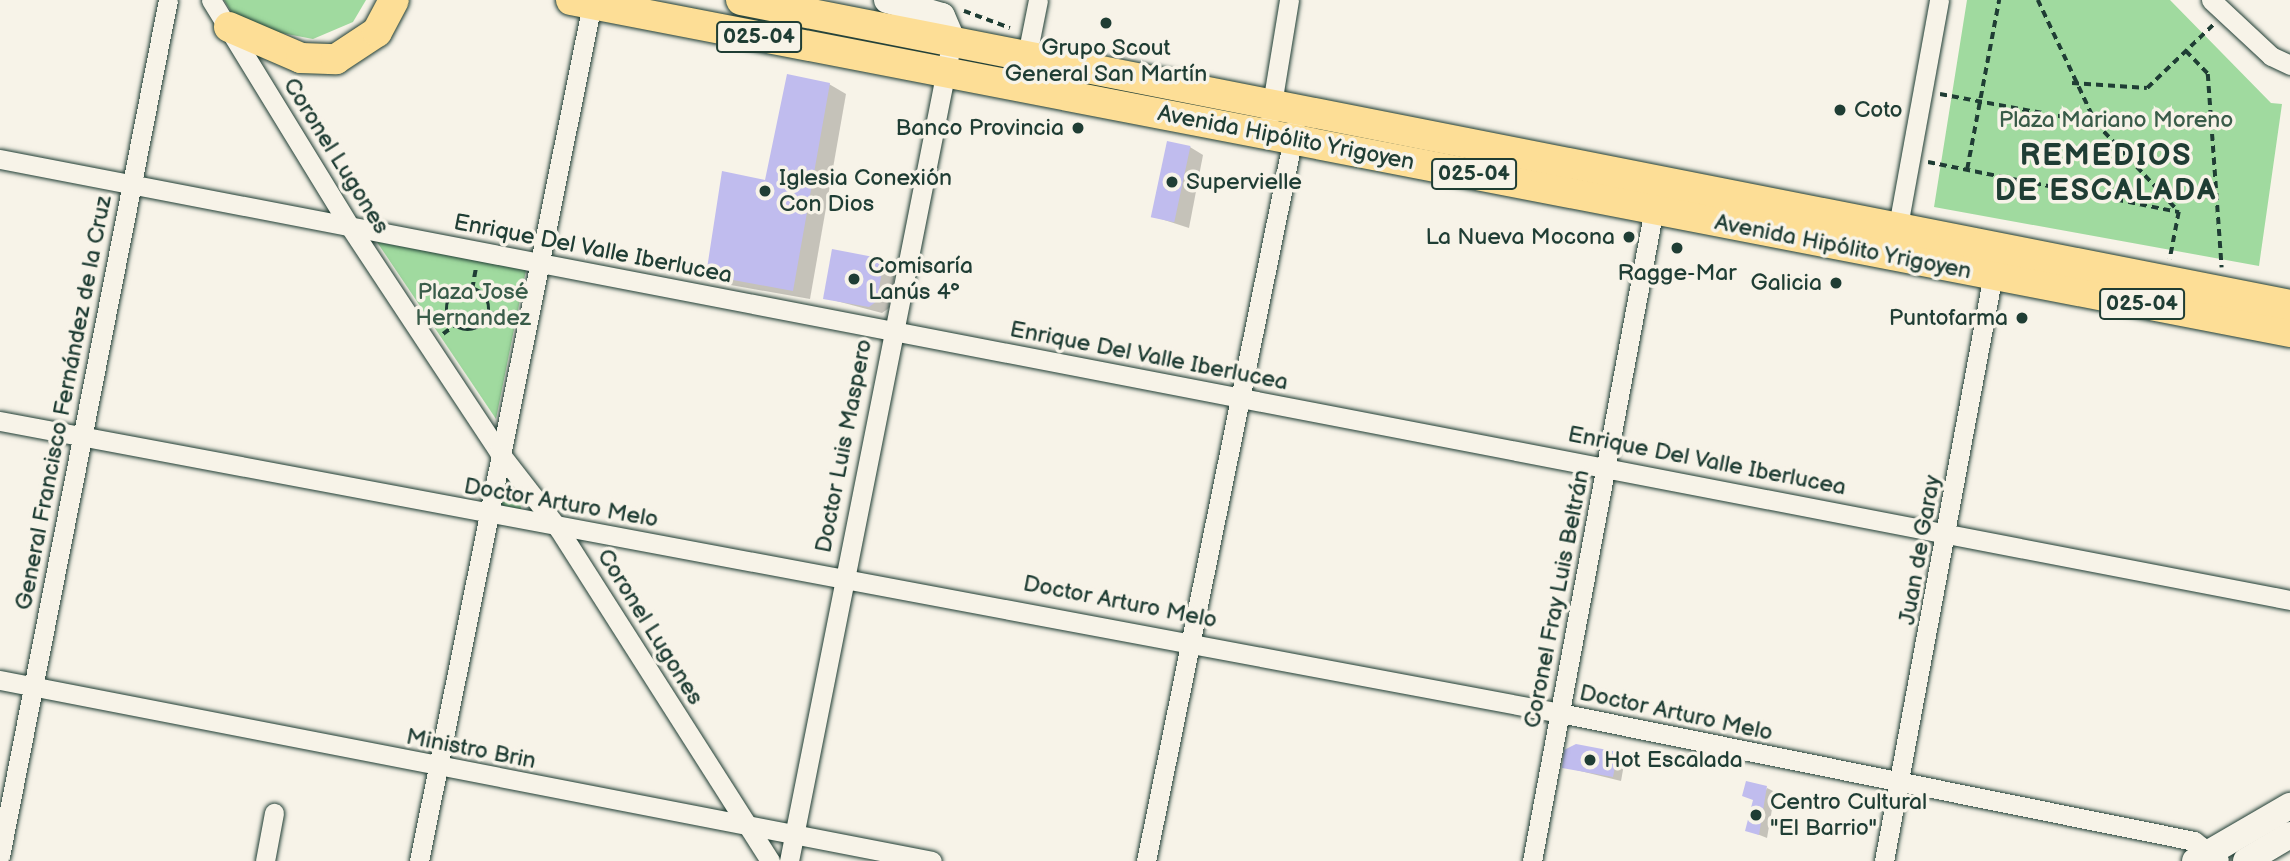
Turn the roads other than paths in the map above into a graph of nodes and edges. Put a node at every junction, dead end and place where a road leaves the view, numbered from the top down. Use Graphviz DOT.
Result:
graph roads {
  1 [pos="168,0"];
  2 [pos="211,0"];
  3 [pos="394,0"];
  4 [pos="409,0"];
  5 [pos="741,0"];
  6 [pos="887,0"];
  7 [pos="1038,0"];
  8 [pos="1289,0"];
  9 [pos="1939,0"];
  10 [pos="582,2"];
  11 [pos="2218,7"];
  12 [pos="229,27"];
  13 [pos="376,32"];
  14 [pos="952,40"];
  15 [pos="1029,45"];
  16 [pos="2290,65"];
  17 [pos="946,74"];
  18 [pos="1286,104"];
  19 [pos="1280,136"];
  20 [pos="0,159"];
  21 [pos="1659,181"];
  22 [pos="132,185"];
  23 [pos="1654,210"];
  24 [pos="1898,226"];
  25 [pos="350,227"];
  26 [pos="1996,261"];
  27 [pos="537,262"];
  28 [pos="2290,305"];
  29 [pos="892,332"];
  30 [pos="2290,332"];
  31 [pos="1242,398"];
  32 [pos="0,421"];
  33 [pos="83,438"];
  34 [pos="499,453"];
  35 [pos="1607,467"];
  36 [pos="487,516"];
  37 [pos="558,528"];
  38 [pos="1949,532"];
  39 [pos="844,574"];
  40 [pos="2290,600"];
  41 [pos="1192,641"];
  42 [pos="0,680"];
  43 [pos="33,686"];
  44 [pos="1560,713"];
  45 [pos="438,767"];
  46 [pos="1900,786"];
  47 [pos="2290,806"];
  48 [pos="274,813"];
  49 [pos="748,828"];
  50 [pos="2290,835"];
  51 [pos="793,836"];
  52 [pos="0,856"];
  53 [pos="2209,858"];
  54 [pos="265,861"];
  55 [pos="419,861"];
  56 [pos="769,861"];
  57 [pos="789,861"];
  58 [pos="932,861"];
  59 [pos="1146,861"];
  60 [pos="1532,861"];
  61 [pos="1884,861"];
  62 [pos="2246,861"];
  1 -- 22 [label="street, General Francisco Fernández de la Cruz"];
  2 -- 12 [label="street, Coronel Lugones"];
  3 -- 13 [label="main road"];
  4 -- 13 [label="main road"];
  5 -- 14 [label="main road, Avenida Hipólito Yrigoyen / 025-04"];
  6 -- 14 [label="street"];
  7 -- 15 [label="street"];
  8 -- 18 [label="street"];
  9 -- 24 [label="street"];
  10 -- 17 [label="main road, Avenida Hipólito Yrigoyen / 025-04"];
  10 -- 27 [label="street"];
  11 -- 16 [label="street"];
  12 -- 13 [label="main road"];
  12 -- 25 [label="street, Coronel Lugones"];
  14 -- 15 [label="main road, Avenida Hipólito Yrigoyen / 025-04"];
  14 -- 17 [label="street, Doctor Luis Maspero"];
  15 -- 18 [label="main road, Avenida Hipólito Yrigoyen / 025-04"];
  17 -- 19 [label="main road, Avenida Hipólito Yrigoyen / 025-04"];
  17 -- 29 [label="street, Doctor Luis Maspero"];
  18 -- 19 [label="street"];
  18 -- 19 [label="street"];
  18 -- 21 [label="main road, Avenida Hipólito Yrigoyen / 025-04"];
  19 -- 23 [label="main road, Avenida Hipólito Yrigoyen / 025-04"];
  19 -- 31 [label="street"];
  20 -- 22 [label="street, Enrique Del Valle Iberlucea"];
  21 -- 23 [label="street, Coronel Fray Luis Beltrán"];
  21 -- 24 [label="main road, Avenida Hipólito Yrigoyen / 025-04"];
  22 -- 25 [label="street, Enrique Del Valle Iberlucea"];
  22 -- 33 [label="street, General Francisco Fernández de la Cruz"];
  23 -- 26 [label="main road, Avenida Hipólito Yrigoyen / 025-04"];
  23 -- 35 [label="street, Coronel Fray Luis Beltrán"];
  24 -- 26 [label="main road, Avenida Hipólito Yrigoyen / 025-04"];
  25 -- 27 [label="street, Enrique Del Valle Iberlucea"];
  25 -- 34 [label="street, Coronel Lugones"];
  26 -- 28 [label="main road, Avenida Hipólito Yrigoyen / 025-04"];
  26 -- 30 [label="main road, Avenida Hipólito Yrigoyen / 025-04"];
  26 -- 38 [label="street, Juan de Garay"];
  27 -- 29 [label="street, Enrique Del Valle Iberlucea"];
  27 -- 34 [label="street"];
  29 -- 31 [label="street, Enrique Del Valle Iberlucea"];
  29 -- 39 [label="street, Doctor Luis Maspero"];
  31 -- 35 [label="street, Enrique Del Valle Iberlucea"];
  31 -- 41 [label="street"];
  32 -- 33 [label="street, Doctor Arturo Melo"];
  33 -- 36 [label="street, Doctor Arturo Melo"];
  33 -- 43 [label="street, General Francisco Fernández de la Cruz"];
  34 -- 36 [label="street"];
  34 -- 37 [label="street, Coronel Lugones"];
  35 -- 38 [label="street, Enrique Del Valle Iberlucea"];
  35 -- 44 [label="street, Coronel Fray Luis Beltrán"];
  36 -- 37 [label="street, Doctor Arturo Melo"];
  36 -- 45 [label="street"];
  37 -- 39 [label="street, Doctor Arturo Melo"];
  37 -- 49 [label="street, Coronel Lugones"];
  38 -- 40 [label="street, Enrique Del Valle Iberlucea"];
  38 -- 46 [label="street, Juan de Garay"];
  39 -- 41 [label="street, Doctor Arturo Melo"];
  39 -- 51 [label="street, Doctor Luis Maspero"];
  41 -- 44 [label="street, Doctor Arturo Melo"];
  41 -- 59 [label="street"];
  42 -- 43 [label="street, Ministro Brin"];
  43 -- 45 [label="street, Ministro Brin"];
  43 -- 52 [label="street, General Francisco Fernández de la Cruz"];
  44 -- 46 [label="street, Doctor Arturo Melo"];
  44 -- 60 [label="street, Coronel Fray Luis Beltrán"];
  45 -- 49 [label="street, Ministro Brin"];
  45 -- 55 [label="street"];
  46 -- 53 [label="street, Doctor Arturo Melo"];
  46 -- 61 [label="street, Juan de Garay"];
  47 -- 53 [label="street"];
  48 -- 54 [label="street"];
  49 -- 51 [label="street, Ministro Brin"];
  49 -- 56 [label="street, Coronel Lugones"];
  50 -- 62 [label="street"];
  51 -- 57 [label="street, Doctor Luis Maspero"];
  51 -- 58 [label="street, Ministro Brin"];
}
